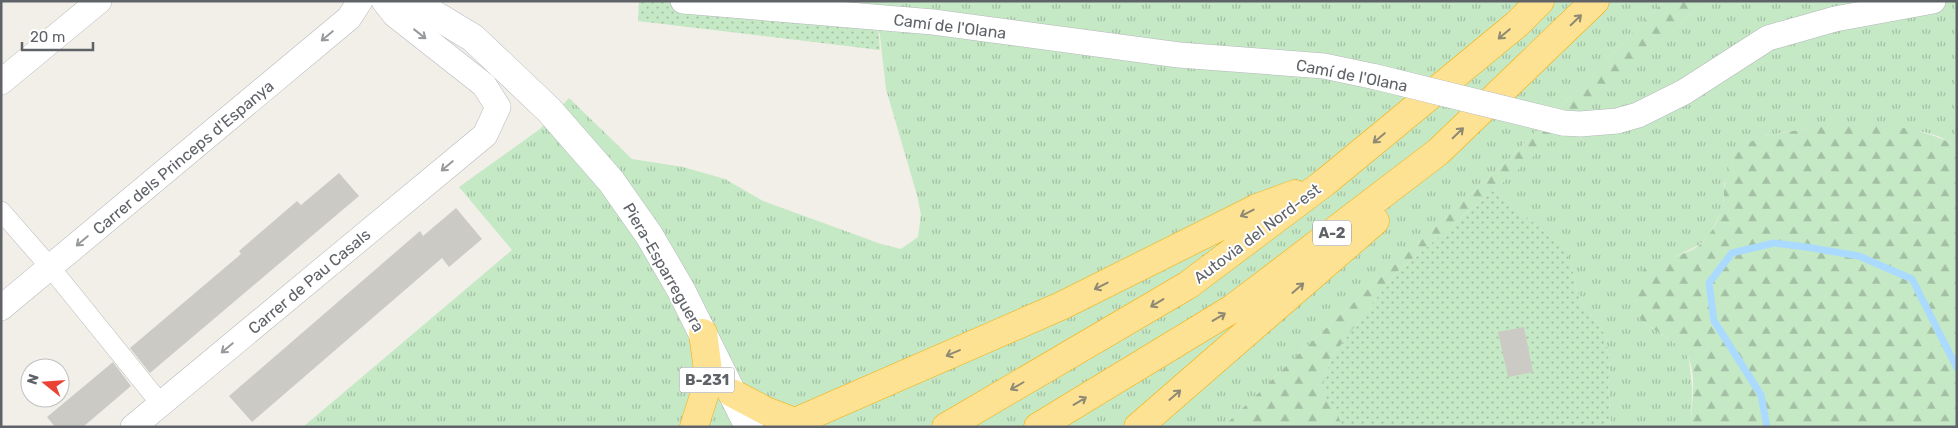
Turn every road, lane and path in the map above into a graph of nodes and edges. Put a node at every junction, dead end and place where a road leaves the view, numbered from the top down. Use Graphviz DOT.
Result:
graph roads {
  1 [pos="99,1"];
  2 [pos="360,1"];
  3 [pos="384,1"];
  4 [pos="412,1"];
  5 [pos="447,1"];
  6 [pos="683,1"];
  7 [pos="1540,1"];
  8 [pos="1595,1"];
  9 [pos="1933,1"];
  10 [pos="473,38"];
  11 [pos="1,82"];
  12 [pos="1438,152"];
  13 [pos="1324,183"];
  14 [pos="1,210"];
  15 [pos="50,267"];
  16 [pos="1,308"];
  17 [pos="703,332"];
  18 [pos="732,393"];
  19 [pos="160,404"];
  20 [pos="793,424"];
  21 [pos="133,427"];
  22 [pos="694,427"];
  23 [pos="749,427"];
  24 [pos="946,427"];
  25 [pos="1038,427"];
  26 [pos="1138,427"];
  1 -- 11 [label="street"];
  2 -- 15 [label="street, Carrer dels Princeps d'Espanya, one-way"];
  3 -- 19 [label="street, Carrer de Pau Casals, one-way"];
  4 -- 10 [label="main road, Piera-Esparreguera / B-231"];
  5 -- 10 [label="main road, Piera-Esparreguera / B-231"];
  6 -- 9 [label="street, Camí de l'Olana, bridge"];
  7 -- 13 [label="highway, Autovia del Nord-est / A-2, one-way"];
  12 -- 8 [label="highway, A-2, one-way"];
  10 -- 17 [label="main road, Piera-Esparreguera / B-231"];
  25 -- 12 [label="highway, A-2, one-way"];
  26 -- 12 [label="highway, one-way"];
  13 -- 20 [label="highway, one-way"];
  13 -- 24 [label="highway, Autovia del Nord-est / A-2, one-way"];
  14 -- 15 [label="street"];
  15 -- 16 [label="street, Carrer dels Princeps d'Espanya"];
  15 -- 19 [label="street"];
  17 -- 18 [label="main road, Piera-Esparreguera / B-231"];
  17 -- 22 [label="highway, B-231"];
  18 -- 20 [label="highway"];
  18 -- 23 [label="main road, Piera-Esparreguera / B-231"];
  19 -- 21 [label="street, Carrer de Pau Casals"];
}
